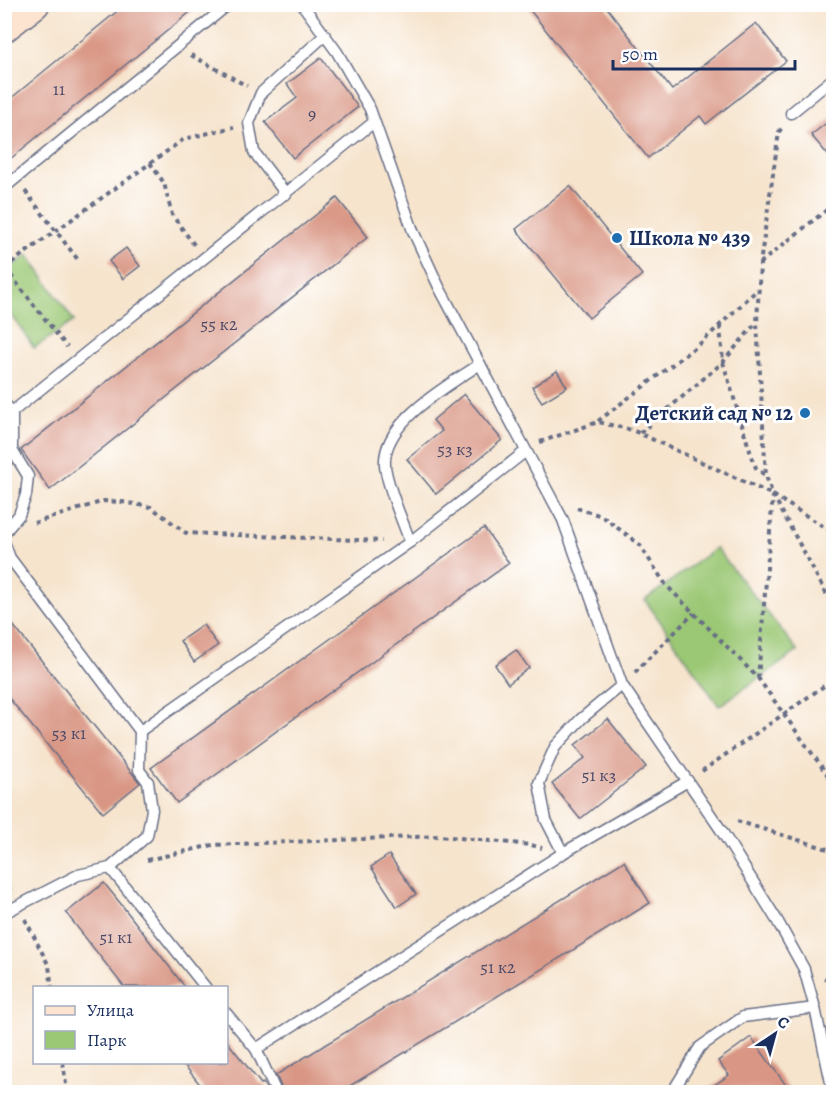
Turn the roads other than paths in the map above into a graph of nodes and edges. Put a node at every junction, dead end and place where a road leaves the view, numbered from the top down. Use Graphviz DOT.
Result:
graph roads {
  1 [pos="35,4"];
  2 [pos="229,4"];
  3 [pos="302,4"];
  4 [pos="4,28"];
  5 [pos="324,36"];
  6 [pos="834,78"];
  7 [pos="791,113"];
  8 [pos="375,122"];
  9 [pos="4,188"];
  10 [pos="285,194"];
  11 [pos="480,364"];
  12 [pos="8,407"];
  13 [pos="526,451"];
  14 [pos="4,533"];
  15 [pos="4,542"];
  16 [pos="410,542"];
  17 [pos="625,682"];
  18 [pos="140,731"];
  19 [pos="688,781"];
  20 [pos="562,853"];
  21 [pos="110,868"];
  22 [pos="4,913"];
  23 [pos="205,986"];
  24 [pos="815,1008"];
  25 [pos="228,1015"];
  26 [pos="256,1050"];
  27 [pos="276,1092"];
  28 [pos="676,1092"];
  29 [pos="833,1092"];
  1 -- 4 [label="street"];
  2 -- 9 [label="lane"];
  3 -- 5 [label="lane"];
  5 -- 8 [label="lane"];
  5 -- 10 [label="lane"];
  6 -- 7 [label="lane"];
  8 -- 10 [label="lane"];
  8 -- 11 [label="lane"];
  10 -- 12 [label="lane"];
  11 -- 13 [label="lane"];
  11 -- 16 [label="lane"];
  12 -- 14 [label="lane"];
  13 -- 16 [label="lane"];
  13 -- 17 [label="lane"];
  15 -- 18 [label="lane"];
  16 -- 18 [label="lane"];
  17 -- 19 [label="lane"];
  17 -- 20 [label="lane"];
  18 -- 21 [label="lane"];
  19 -- 20 [label="lane"];
  19 -- 24 [label="lane"];
  20 -- 26 [label="lane"];
  21 -- 22 [label="lane"];
  21 -- 23 [label="lane"];
  24 -- 28 [label="lane"];
  24 -- 29 [label="lane"];
  25 -- 26 [label="lane"];
  26 -- 27 [label="lane"];
}
